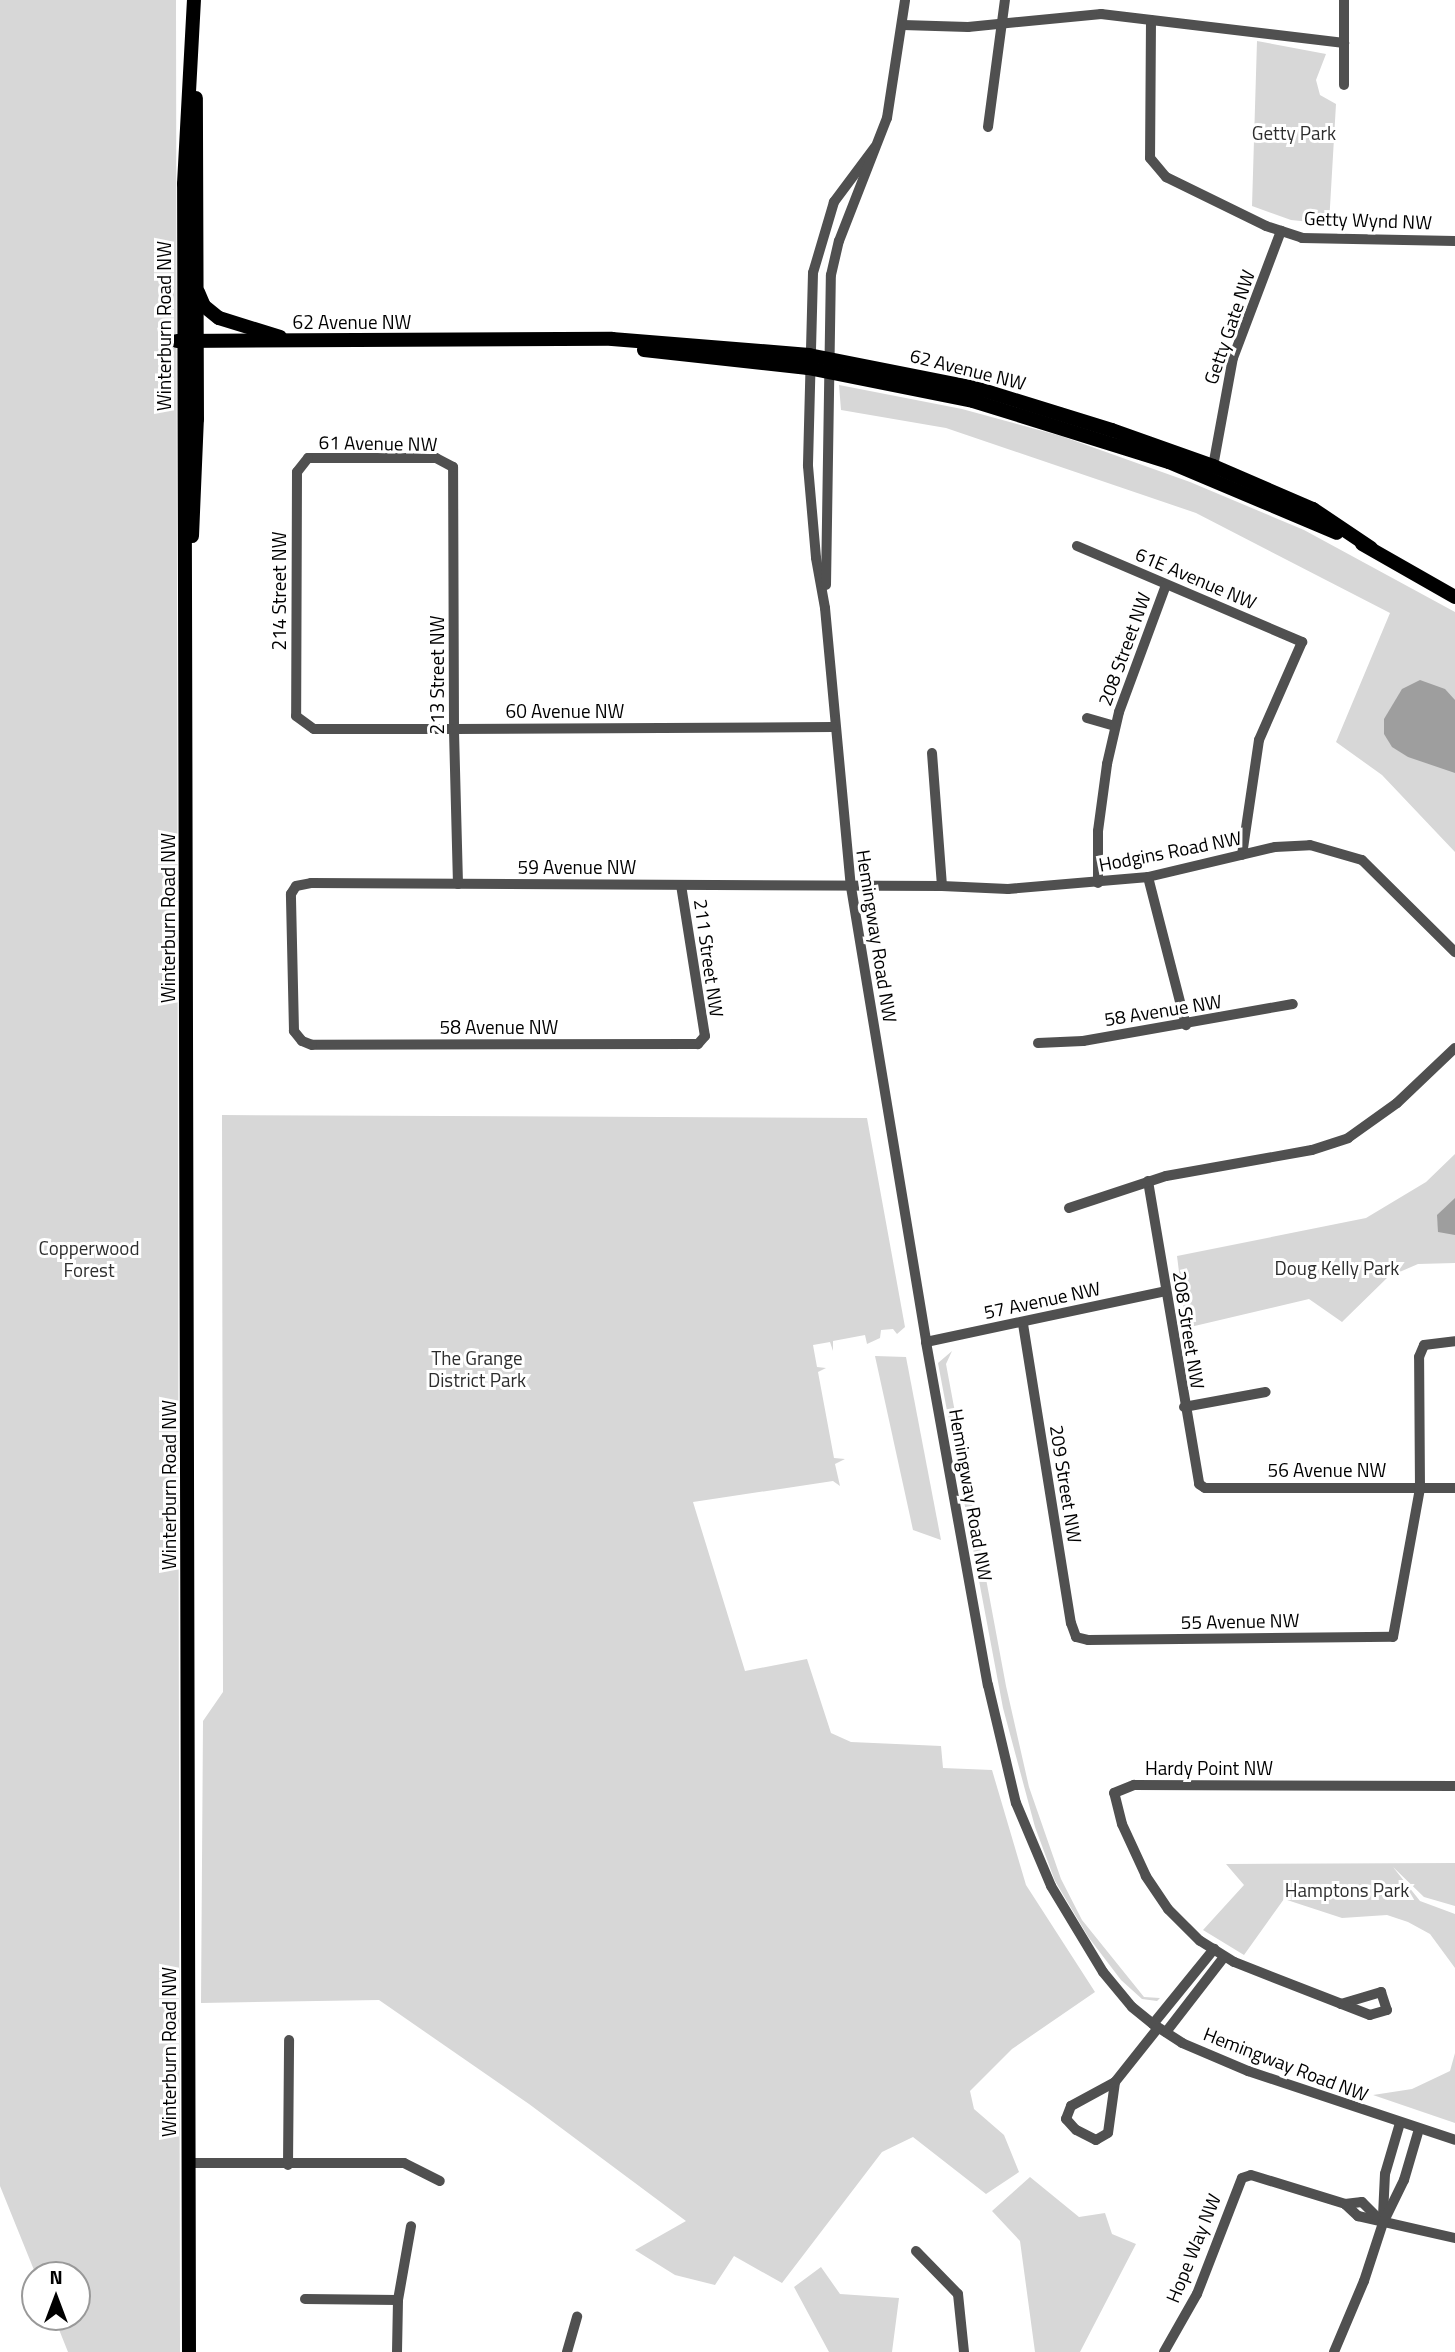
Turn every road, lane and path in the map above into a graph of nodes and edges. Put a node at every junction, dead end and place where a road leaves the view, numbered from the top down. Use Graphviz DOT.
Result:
graph roads {
  1 [pos="194,0"];
  2 [pos="905,0"];
  3 [pos="1005,0"];
  4 [pos="1344,0"];
  5 [pos="1152,20"];
  6 [pos="1002,24"];
  7 [pos="902,25"];
  8 [pos="193,34"];
  9 [pos="1344,43"];
  10 [pos="1344,85"];
  11 [pos="988,127"];
  12 [pos="874,147"];
  13 [pos="1281,231"];
  14 [pos="1455,241"];
  15 [pos="197,288"];
  16 [pos="186,341"];
  17 [pos="295,341"];
  18 [pos="808,361"];
  19 [pos="829,365"];
  20 [pos="302,462"];
  21 [pos="453,467"];
  22 [pos="1212,472"];
  23 [pos="1076,546"];
  24 [pos="1166,584"];
  25 [pos="1455,597"];
  26 [pos="825,608"];
  27 [pos="1087,718"];
  28 [pos="299,721"];
  29 [pos="1115,726"];
  30 [pos="833,727"];
  31 [pos="454,729"];
  32 [pos="932,753"];
  33 [pos="1242,855"];
  34 [pos="1148,877"];
  35 [pos="1098,883"];
  36 [pos="458,884"];
  37 [pos="681,886"];
  38 [pos="942,886"];
  39 [pos="851,887"];
  40 [pos="1455,952"];
  41 [pos="1293,1004"];
  42 [pos="1185,1025"];
  43 [pos="294,1031"];
  44 [pos="705,1036"];
  45 [pos="1038,1043"];
  46 [pos="1455,1048"];
  47 [pos="1148,1181"];
  48 [pos="1069,1208"];
  49 [pos="1166,1291"];
  50 [pos="1023,1324"];
  51 [pos="1455,1341"];
  52 [pos="926,1342"];
  53 [pos="1266,1392"];
  54 [pos="1184,1407"];
  55 [pos="1199,1484"];
  56 [pos="1420,1488"];
  57 [pos="1455,1488"];
  58 [pos="1088,1640"];
  59 [pos="1455,1786"];
  60 [pos="1214,1949"];
  61 [pos="1224,1956"];
  62 [pos="1341,2004"];
  63 [pos="1159,2028"];
  64 [pos="289,2040"];
  65 [pos="1115,2082"];
  66 [pos="1400,2123"];
  67 [pos="1419,2129"];
  68 [pos="1455,2140"];
  69 [pos="188,2163"];
  70 [pos="288,2165"];
  71 [pos="440,2180"];
  72 [pos="1382,2223"];
  73 [pos="411,2226"];
  74 [pos="1455,2238"];
  75 [pos="916,2251"];
  76 [pos="305,2299"];
  77 [pos="398,2300"];
  78 [pos="577,2316"];
  79 [pos="189,2352"];
  80 [pos="397,2352"];
  81 [pos="566,2352"];
  82 [pos="964,2352"];
  83 [pos="1164,2352"];
  84 [pos="1334,2352"];
  1 -- 8 [label="main road, Winterburn Road NW"];
  2 -- 7 [label="street, Hemingway Road NW"];
  3 -- 6 [label="street"];
  4 -- 9 [label="street"];
  5 -- 6 [label="street"];
  5 -- 9 [label="street"];
  5 -- 13 [label="street, Getty Wynd NW"];
  6 -- 7 [label="street"];
  6 -- 11 [label="street"];
  7 -- 12 [label="street, Hemingway Road NW"];
  8 -- 15 [label="main road, Winterburn Road NW"];
  8 -- 16 [label="main road, Winterburn Road NW"];
  9 -- 10 [label="street"];
  12 -- 18 [label="street, Hemingway Road NW"];
  12 -- 19 [label="street, Hemingway Road NW"];
  13 -- 14 [label="street, Getty Wynd NW"];
  13 -- 22 [label="street, Getty Gate NW"];
  15 -- 16 [label="main road, Winterburn Road NW"];
  15 -- 17 [label="main road"];
  16 -- 17 [label="main road, 62 Avenue NW"];
  16 -- 69 [label="main road, Winterburn Road NW"];
  17 -- 18 [label="main road, 62 Avenue NW"];
  18 -- 19 [label="main road, 62 Avenue NW"];
  18 -- 26 [label="street, Hemingway Road NW"];
  19 -- 22 [label="main road, 62 Avenue NW"];
  19 -- 26 [label="street, Hemingway Road NW"];
  20 -- 21 [label="street, 61 Avenue NW"];
  20 -- 28 [label="street, 214 Street NW"];
  21 -- 31 [label="street, 213 Street NW"];
  22 -- 25 [label="main road, 62 Avenue NW"];
  23 -- 24 [label="street, 61E Avenue NW"];
  24 -- 29 [label="street, 208 Street NW"];
  24 -- 33 [label="street, 61E Avenue NW"];
  26 -- 30 [label="street, Hemingway Road NW"];
  27 -- 29 [label="street, 208 Street NW"];
  28 -- 31 [label="street, 60 Avenue NW"];
  29 -- 35 [label="street, 208 Street NW"];
  30 -- 31 [label="street, 60 Avenue NW"];
  30 -- 39 [label="street, Hemingway Road NW"];
  31 -- 36 [label="street, 213 Street NW"];
  32 -- 38 [label="street"];
  33 -- 34 [label="street, Hodgins Road NW"];
  33 -- 40 [label="street, Hodgins Road NW"];
  34 -- 35 [label="street, Hodgins Road NW"];
  34 -- 42 [label="street"];
  35 -- 38 [label="street, Hodgins Road NW"];
  36 -- 37 [label="street, 59 Avenue NW"];
  36 -- 43 [label="street, 59 Avenue NW"];
  37 -- 39 [label="street, 59 Avenue NW"];
  37 -- 44 [label="street, 211 Street NW"];
  38 -- 39 [label="street, Hodgins Road NW"];
  39 -- 52 [label="street, Hemingway Road NW"];
  41 -- 42 [label="street, 58 Avenue NW"];
  42 -- 45 [label="street, 58 Avenue NW"];
  43 -- 44 [label="street, 58 Avenue NW"];
  46 -- 47 [label="street"];
  47 -- 48 [label="street"];
  47 -- 49 [label="street, 208 Street NW"];
  49 -- 50 [label="street, 57 Avenue NW"];
  49 -- 54 [label="street, 208 Street NW"];
  50 -- 52 [label="street, 57 Avenue NW"];
  50 -- 58 [label="street, 209 Street NW"];
  51 -- 56 [label="street"];
  52 -- 63 [label="street, Hemingway Road NW"];
  53 -- 54 [label="street"];
  54 -- 55 [label="street, 208 Street NW"];
  55 -- 56 [label="street, 56 Avenue NW"];
  56 -- 57 [label="street, 56 Avenue NW"];
  56 -- 58 [label="street, 55 Avenue NW"];
  59 -- 60 [label="street, Hardy Point NW"];
  60 -- 61 [label="street, Hardy Point NW"];
  60 -- 63 [label="street"];
  61 -- 62 [label="street, Hardy Point NW"];
  61 -- 63 [label="street"];
  63 -- 65 [label="street"];
  63 -- 66 [label="street, Hemingway Road NW"];
  64 -- 70 [label="street"];
  65 -- 65 [label="street"];
  66 -- 67 [label="street, Hemingway Road NW"];
  66 -- 72 [label="street"];
  67 -- 68 [label="street, Hemingway Road NW"];
  67 -- 72 [label="street"];
  69 -- 70 [label="street"];
  69 -- 79 [label="main road, Winterburn Road NW"];
  70 -- 71 [label="street"];
  72 -- 74 [label="street, Hope Way NW"];
  72 -- 83 [label="street, Hope Way NW"];
  72 -- 84 [label="street"];
  73 -- 77 [label="street"];
  75 -- 82 [label="street"];
  76 -- 77 [label="street"];
  77 -- 80 [label="street"];
  78 -- 81 [label="street"];
}
